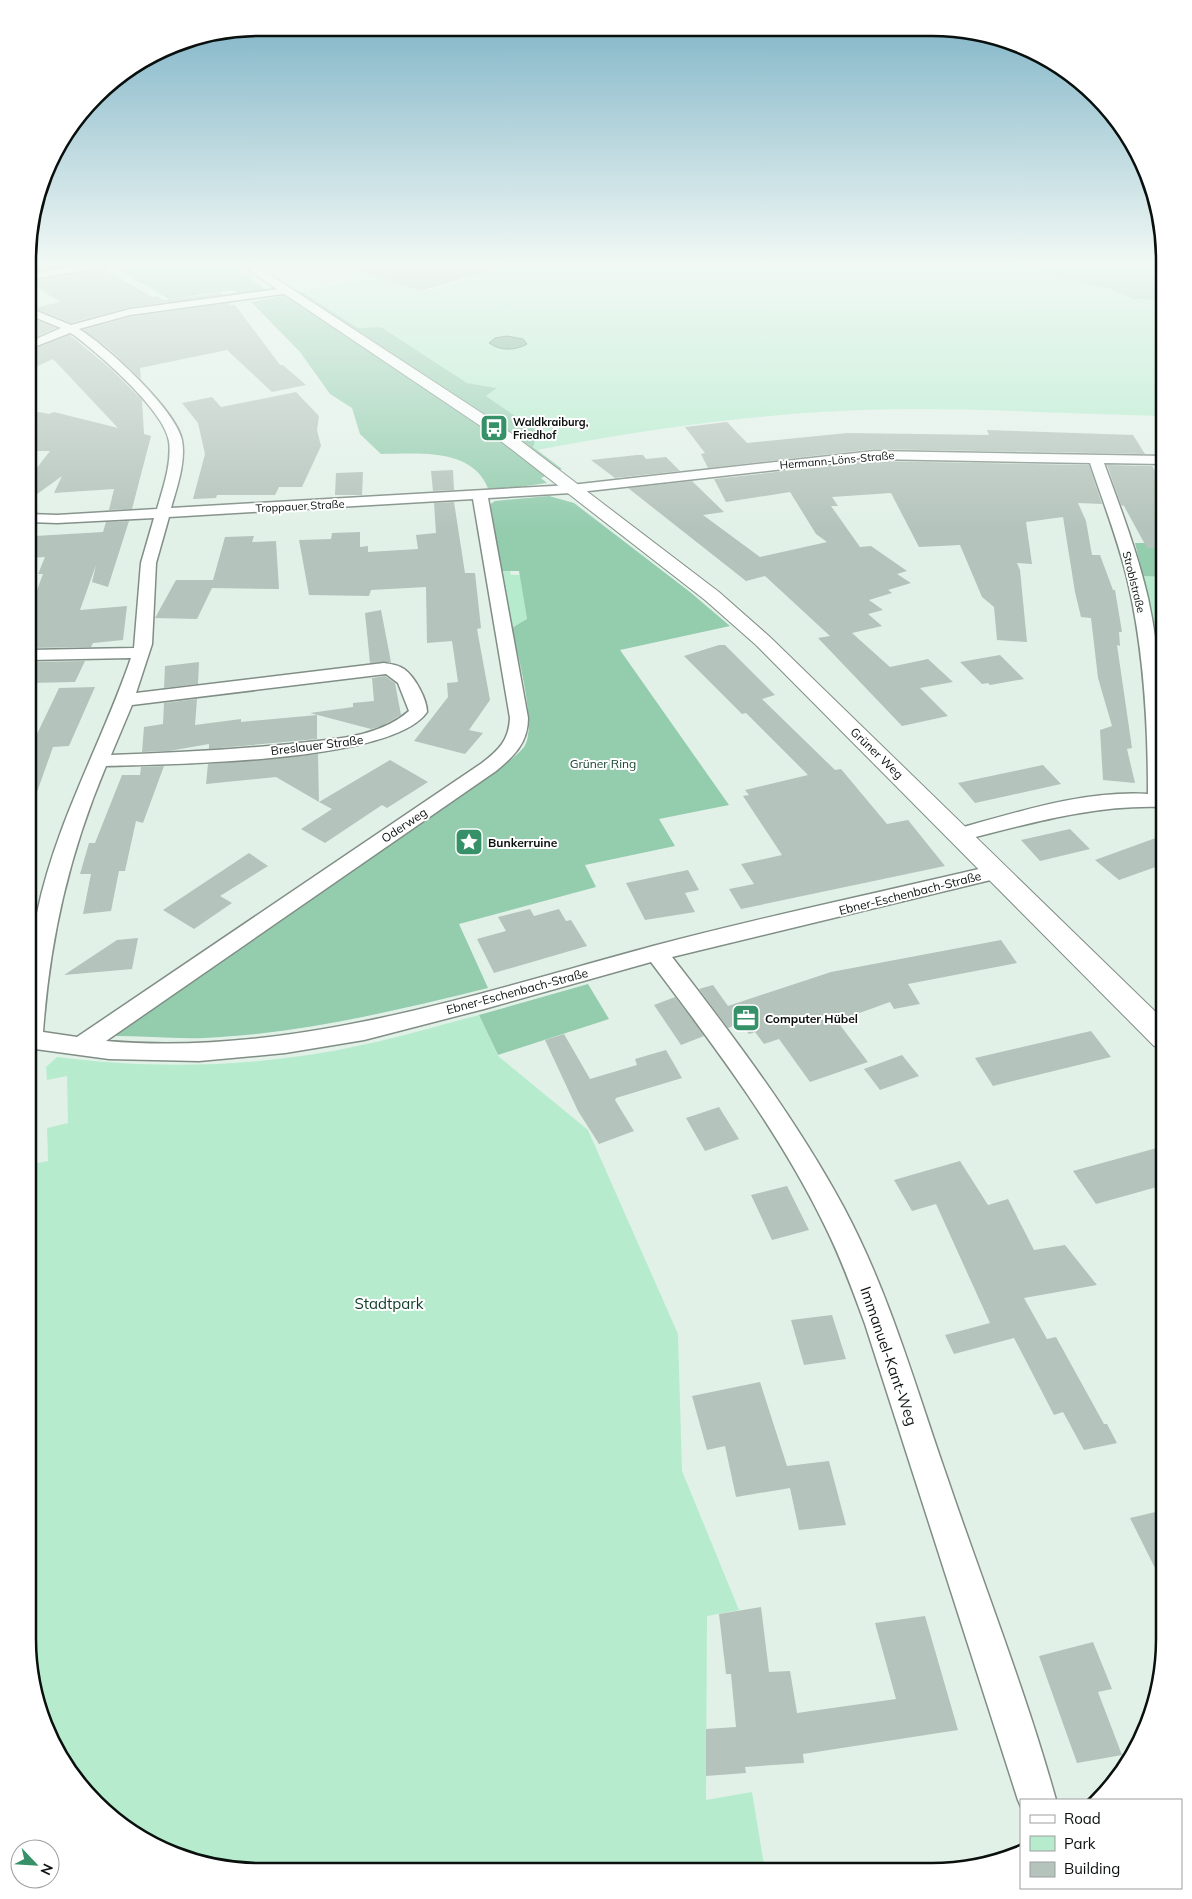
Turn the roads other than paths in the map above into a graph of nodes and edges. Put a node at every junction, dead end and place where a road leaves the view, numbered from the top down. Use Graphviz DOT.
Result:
graph roads {
  1 [pos="102,353"];
  2 [pos="380,353"];
  3 [pos="1095,458"];
  4 [pos="1156,460"];
  5 [pos="571,490"];
  6 [pos="480,496"];
  7 [pos="161,513"];
  8 [pos="36,518"];
  9 [pos="141,654"];
  10 [pos="36,655"];
  11 [pos="126,700"];
  12 [pos="1156,730"];
  13 [pos="97,761"];
  14 [pos="1156,800"];
  15 [pos="960,835"];
  16 [pos="996,872"];
  17 [pos="656,953"];
  18 [pos="36,980"];
  19 [pos="1156,1030"];
  20 [pos="36,1040"];
  21 [pos="82,1046"];
  22 [pos="1037,1799"];
  1 -- 7 [label="street"];
  2 -- 5 [label="street, Grüner Weg"];
  3 -- 4 [label="street, Hermann-Löns-Straße"];
  3 -- 5 [label="street, Hermann-Löns-Straße"];
  3 -- 12 [label="street, Stroblstraße"];
  5 -- 6 [label="street, Troppauer Straße"];
  5 -- 15 [label="street, Grüner Weg"];
  6 -- 7 [label="street, Troppauer Straße"];
  6 -- 21 [label="street, Oderweg"];
  7 -- 8 [label="street, Troppauer Straße"];
  7 -- 9 [label="street"];
  9 -- 10 [label="street"];
  9 -- 11 [label="street"];
  11 -- 13 [label="street"];
  11 -- 13 [label="street, Breslauer Straße"];
  13 -- 18 [label="street"];
  14 -- 15 [label="street"];
  15 -- 16 [label="street, Grüner Weg"];
  16 -- 17 [label="street, Ebner-Eschenbach-Straße"];
  16 -- 19 [label="street, Grüner Weg"];
  17 -- 21 [label="street, Ebner-Eschenbach-Straße"];
  17 -- 22 [label="street, Immanuel-Kant-Weg"];
  20 -- 21 [label="street, Ebner-Eschenbach-Straße"];
}
